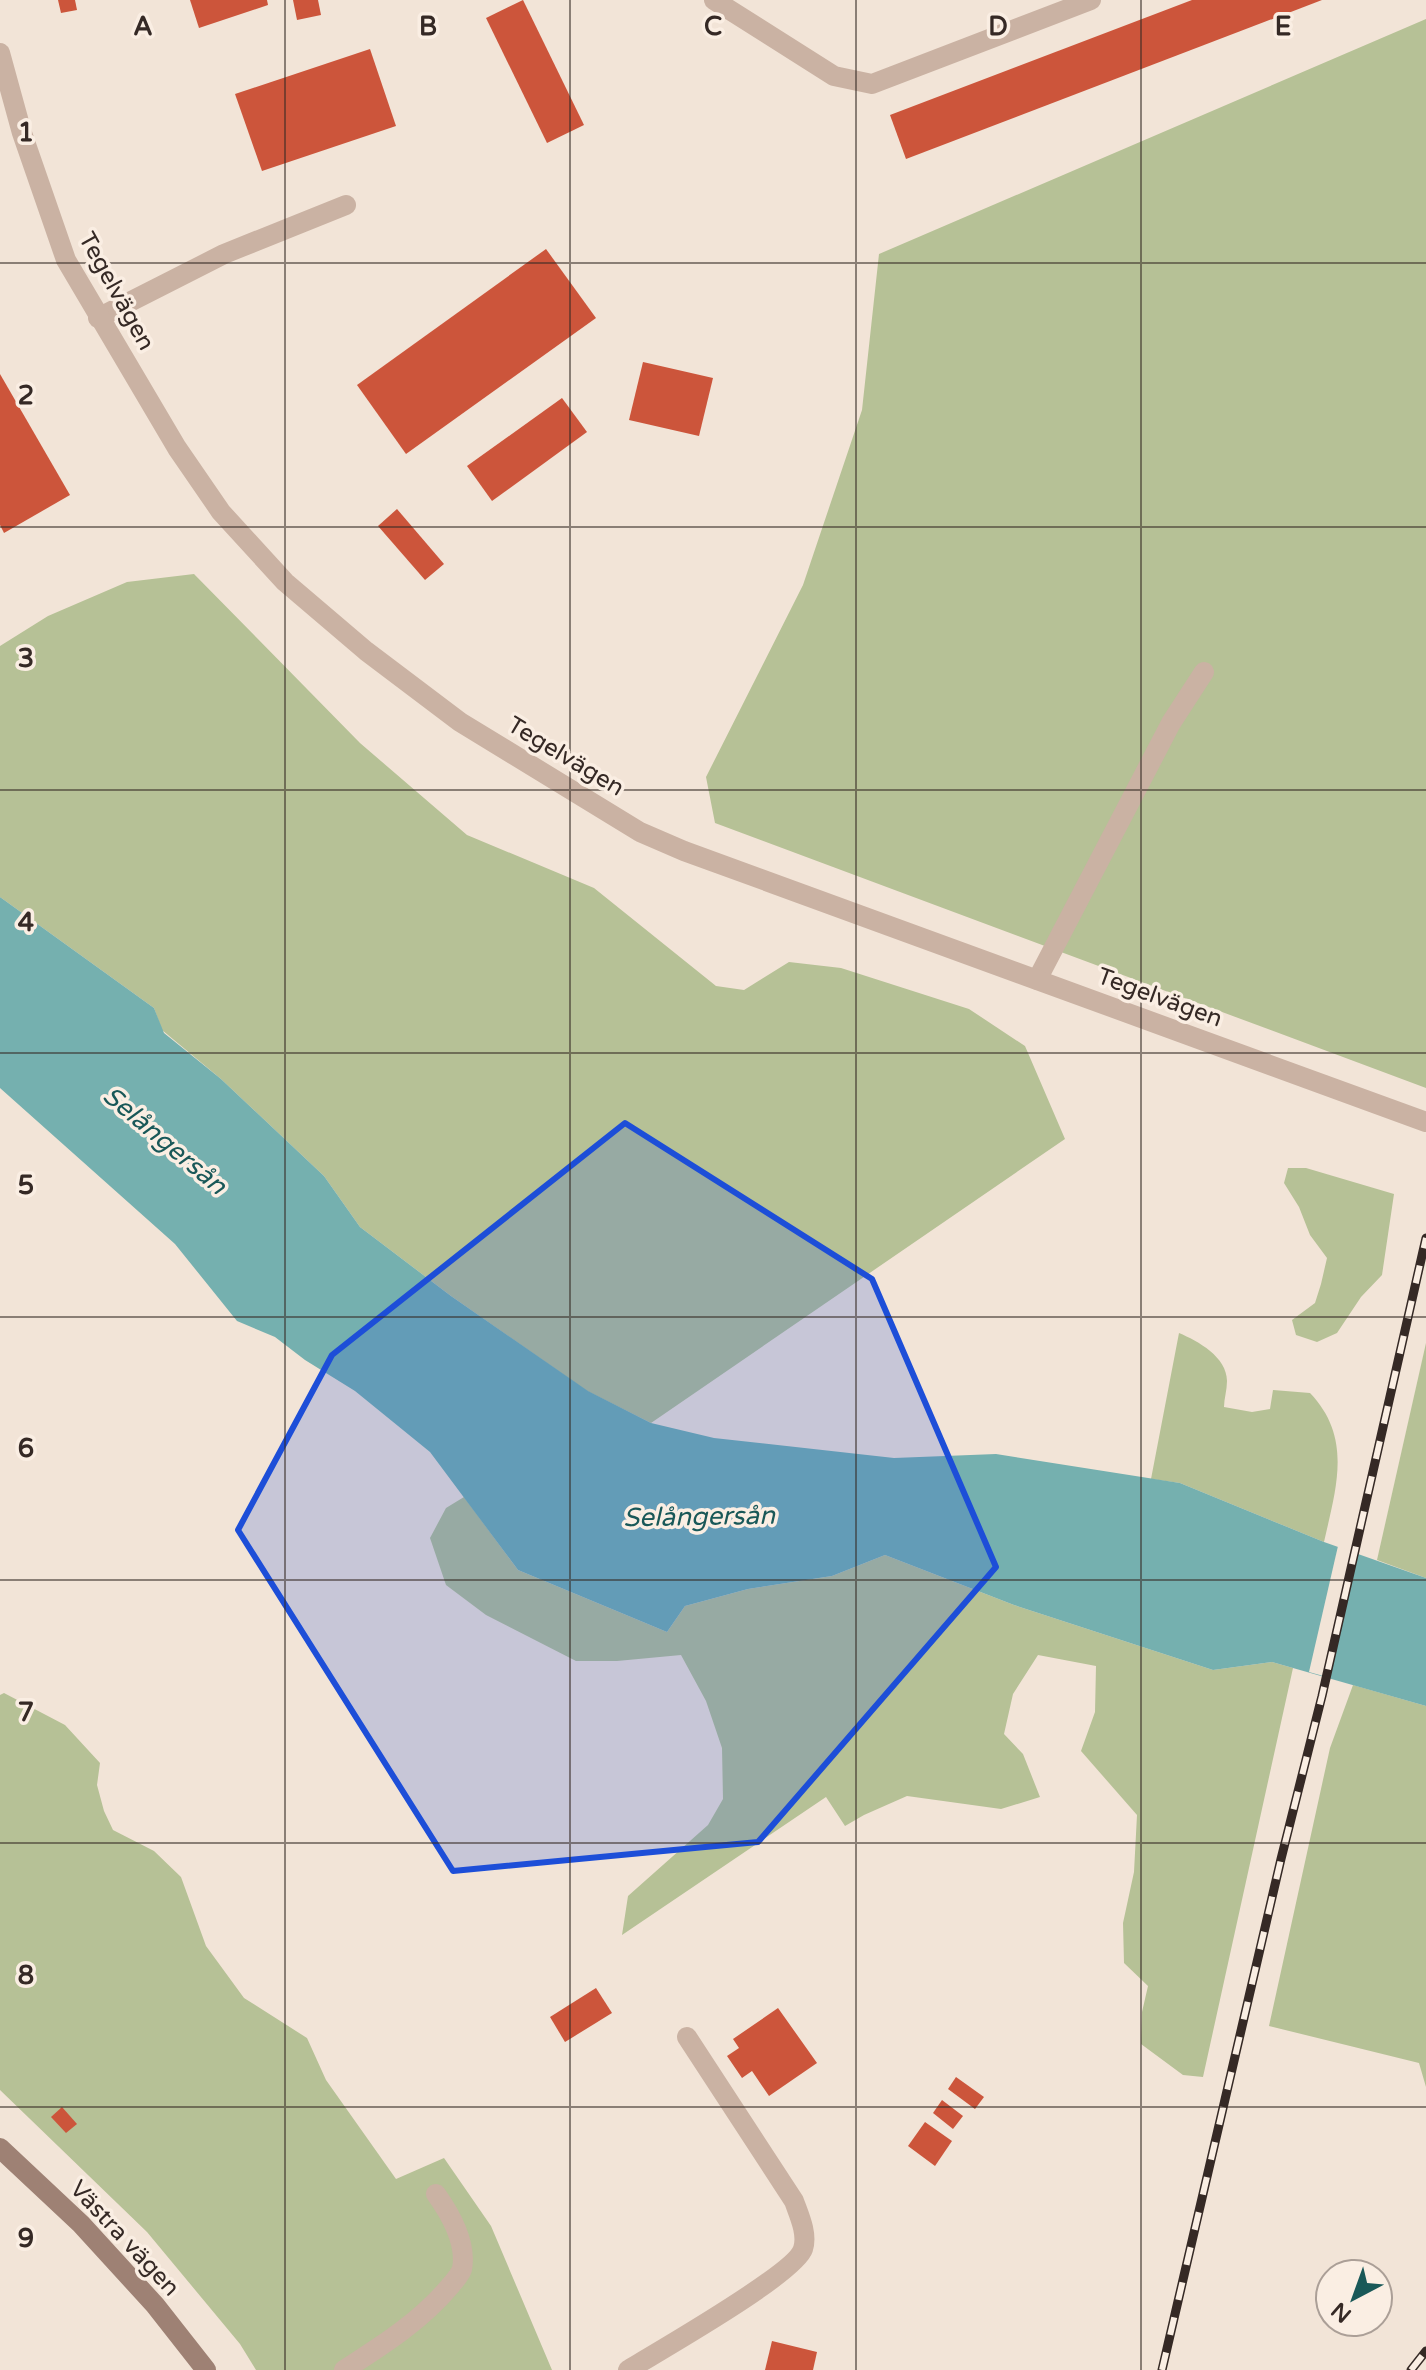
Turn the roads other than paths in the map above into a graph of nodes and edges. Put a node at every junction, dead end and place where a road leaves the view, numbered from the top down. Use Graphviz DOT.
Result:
graph roads {
  1 [pos="714,0"];
  2 [pos="1091,0"];
  3 [pos="0,53"];
  4 [pos="346,205"];
  5 [pos="98,318"];
  6 [pos="1204,672"];
  7 [pos="1037,980"];
  8 [pos="1426,1122"];
  9 [pos="687,2037"];
  10 [pos="0,2148"];
  11 [pos="436,2194"];
  12 [pos="206,2370"];
  13 [pos="344,2370"];
  14 [pos="628,2370"];
  1 -- 2 [label="street"];
  3 -- 5 [label="street, Tegelvägen"];
  4 -- 5 [label="street"];
  5 -- 7 [label="street, Tegelvägen"];
  6 -- 7 [label="street"];
  7 -- 8 [label="street, Tegelvägen"];
  9 -- 14 [label="street"];
  10 -- 12 [label="street, Västra vägen"];
  11 -- 13 [label="street"];
}
